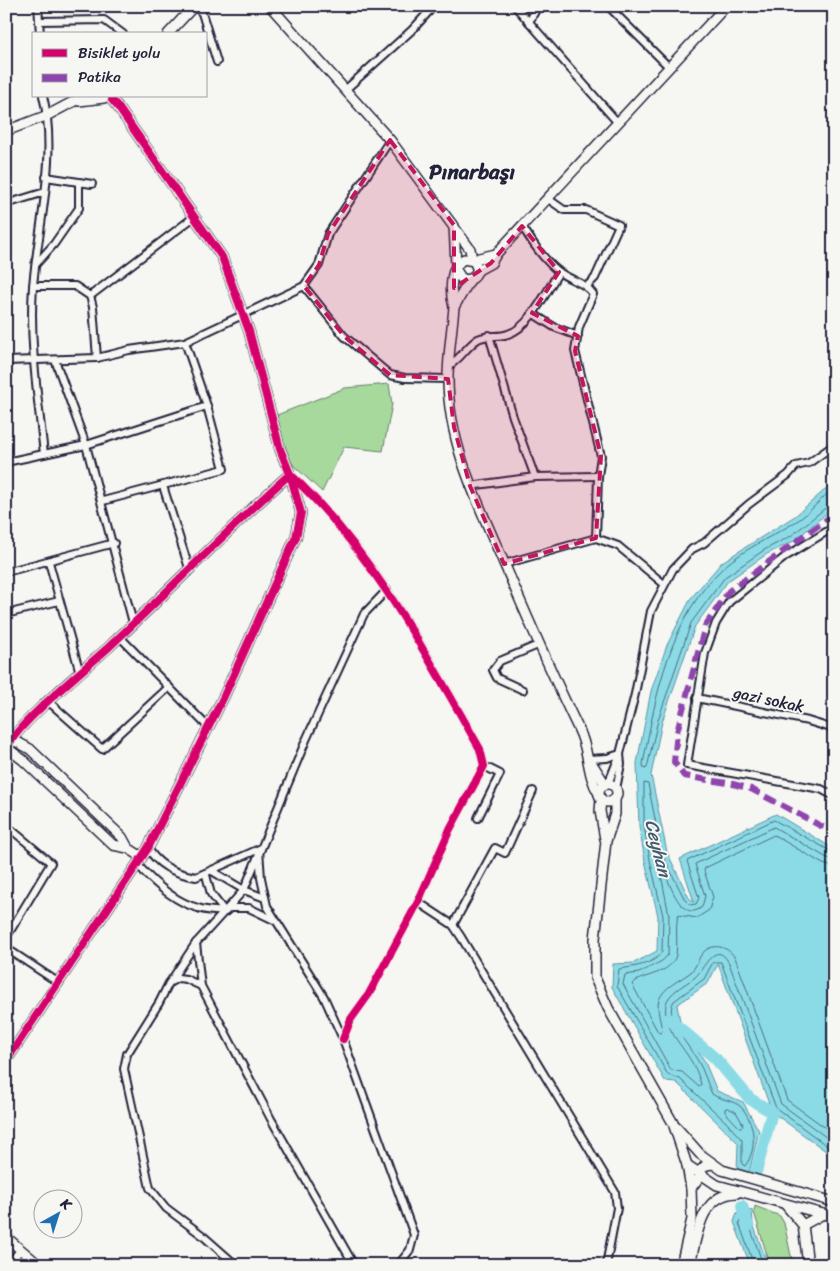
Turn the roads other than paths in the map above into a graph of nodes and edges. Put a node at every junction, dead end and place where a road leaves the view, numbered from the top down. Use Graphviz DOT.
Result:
graph roads {
  1 [pos="38,6"];
  2 [pos="194,6"];
  3 [pos="270,6"];
  4 [pos="434,6"];
  5 [pos="515,6"];
  6 [pos="538,6"];
  7 [pos="608,6"];
  8 [pos="726,6"];
  9 [pos="40,20"];
  10 [pos="529,22"];
  11 [pos="40,32"];
  12 [pos="120,32"];
  13 [pos="170,32"];
  14 [pos="208,32"];
  15 [pos="208,33"];
  16 [pos="217,62"];
  17 [pos="669,67"];
  18 [pos="346,90"];
  19 [pos="44,98"];
  20 [pos="109,98"];
  21 [pos="80,99"];
  22 [pos="48,115"];
  23 [pos="618,123"];
  24 [pos="6,131"];
  25 [pos="390,140"];
  26 [pos="46,177"];
  27 [pos="78,184"];
  28 [pos="92,184"];
  29 [pos="45,192"];
  30 [pos="547,198"];
  31 [pos="6,204"];
  32 [pos="194,217"];
  33 [pos="454,225"];
  34 [pos="522,226"];
  35 [pos="37,263"];
  36 [pos="475,263"];
  37 [pos="456,268"];
  38 [pos="559,272"];
  39 [pos="470,280"];
  40 [pos="33,286"];
  41 [pos="304,286"];
  42 [pos="587,286"];
  43 [pos="90,296"];
  44 [pos="454,307"];
  45 [pos="242,313"];
  46 [pos="532,314"];
  47 [pos="489,335"];
  48 [pos="578,336"];
  49 [pos="185,342"];
  50 [pos="96,358"];
  51 [pos="34,360"];
  52 [pos="55,360"];
  53 [pos="6,361"];
  54 [pos="450,365"];
  55 [pos="448,379"];
  56 [pos="207,406"];
  57 [pos="86,445"];
  58 [pos="834,445"];
  59 [pos="44,454"];
  60 [pos="6,462"];
  61 [pos="290,474"];
  62 [pos="598,476"];
  63 [pos="534,477"];
  64 [pos="162,486"];
  65 [pos="470,486"];
  66 [pos="103,501"];
  67 [pos="834,528"];
  68 [pos="596,538"];
  69 [pos="114,544"];
  70 [pos="49,562"];
  71 [pos="504,564"];
  72 [pos="190,568"];
  73 [pos="6,572"];
  74 [pos="664,584"];
  75 [pos="386,590"];
  76 [pos="59,602"];
  77 [pos="6,614"];
  78 [pos="133,623"];
  79 [pos="120,636"];
  80 [pos="538,645"];
  81 [pos="80,672"];
  82 [pos="169,687"];
  83 [pos="523,690"];
  84 [pos="697,698"];
  85 [pos="49,702"];
  86 [pos="208,727"];
  87 [pos="834,728"];
  88 [pos="8,742"];
  89 [pos="620,754"];
  90 [pos="589,759"];
  91 [pos="484,766"];
  92 [pos="611,789"];
  93 [pos="534,791"];
  94 [pos="834,796"];
  95 [pos="600,797"];
  96 [pos="478,818"];
  97 [pos="6,825"];
  98 [pos="606,841"];
  99 [pos="148,848"];
  100 [pos="259,849"];
  101 [pos="139,860"];
  102 [pos="209,873"];
  103 [pos="244,890"];
  104 [pos="265,898"];
  105 [pos="418,902"];
  106 [pos="226,912"];
  107 [pos="275,921"];
  108 [pos="452,924"];
  109 [pos="6,938"];
  110 [pos="196,944"];
  111 [pos="6,948"];
  112 [pos="59,983"];
  113 [pos="169,983"];
  114 [pos="201,986"];
  115 [pos="343,1039"];
  116 [pos="6,1061"];
  117 [pos="673,1123"];
  118 [pos="713,1164"];
  119 [pos="687,1165"];
  120 [pos="722,1170"];
  121 [pos="701,1175"];
  122 [pos="691,1188"];
  123 [pos="726,1188"];
  124 [pos="753,1195"];
  125 [pos="717,1198"];
  126 [pos="834,1202"];
  127 [pos="785,1204"];
  128 [pos="804,1208"];
  129 [pos="824,1214"];
  130 [pos="834,1217"];
  131 [pos="803,1226"];
  132 [pos="6,1237"];
  133 [pos="21,1249"];
  134 [pos="8,1265"];
  135 [pos="40,1265"];
  136 [pos="236,1265"];
  137 [pos="354,1265"];
  138 [pos="398,1265"];
  139 [pos="606,1265"];
  140 [pos="681,1265"];
  141 [pos="690,1265"];
  142 [pos="808,1265"];
  1 -- 9 [label="street"];
  2 -- 13 [label="street"];
  2 -- 14 [label="street"];
  3 -- 18 [label="street"];
  4 -- 18 [label="street"];
  5 -- 10 [label="street"];
  6 -- 10 [label="street"];
  7 -- 17 [label="street"];
  8 -- 17 [label="street"];
  9 -- 11 [label="street"];
  9 -- 12 [label="street"];
  10 -- 23 [label="street"];
  15 -- 16 [label="street"];
  17 -- 23 [label="street"];
  18 -- 25 [label="street"];
  19 -- 22 [label="street"];
  20 -- 21 [label="street"];
  20 -- 32 [label="street"];
  21 -- 22 [label="street"];
  22 -- 24 [label="street"];
  22 -- 26 [label="street"];
  23 -- 30 [label="street"];
  25 -- 33 [label="street"];
  25 -- 41 [label="street"];
  26 -- 27 [label="street"];
  26 -- 29 [label="street"];
  27 -- 28 [label="street"];
  27 -- 35 [label="street"];
  29 -- 31 [label="street"];
  29 -- 35 [label="street"];
  30 -- 34 [label="street"];
  30 -- 42 [label="street"];
  32 -- 43 [label="street"];
  32 -- 45 [label="street"];
  33 -- 36 [label="street"];
  33 -- 37 [label="street"];
  34 -- 36 [label="street"];
  34 -- 38 [label="street"];
  35 -- 40 [label="street"];
  36 -- 37 [label="street"];
  36 -- 39 [label="street"];
  37 -- 39 [label="street"];
  37 -- 44 [label="street"];
  38 -- 42 [label="street"];
  38 -- 46 [label="street"];
  39 -- 44 [label="street"];
  40 -- 43 [label="street"];
  40 -- 51 [label="street"];
  41 -- 45 [label="street"];
  41 -- 55 [label="street"];
  42 -- 48 [label="street"];
  43 -- 50 [label="street"];
  44 -- 54 [label="street"];
  45 -- 49 [label="street"];
  45 -- 61 [label="street"];
  46 -- 47 [label="street"];
  46 -- 48 [label="street"];
  47 -- 54 [label="street"];
  47 -- 63 [label="street"];
  48 -- 62 [label="street"];
  49 -- 50 [label="street"];
  49 -- 56 [label="street"];
  50 -- 52 [label="street"];
  51 -- 52 [label="street"];
  51 -- 53 [label="street"];
  51 -- 59 [label="street"];
  52 -- 57 [label="street"];
  54 -- 55 [label="street"];
  55 -- 65 [label="street"];
  56 -- 57 [label="street"];
  56 -- 64 [label="street"];
  57 -- 59 [label="street"];
  57 -- 66 [label="street"];
  58 -- 74 [label="street"];
  59 -- 60 [label="street"];
  61 -- 72 [label="street"];
  61 -- 75 [label="street"];
  61 -- 86 [label="street"];
  62 -- 63 [label="street"];
  62 -- 68 [label="street"];
  63 -- 65 [label="street"];
  64 -- 66 [label="street"];
  64 -- 72 [label="street"];
  65 -- 71 [label="street"];
  66 -- 69 [label="street"];
  67 -- 84 [label="street"];
  68 -- 71 [label="street"];
  68 -- 74 [label="street"];
  69 -- 70 [label="street"];
  69 -- 78 [label="street"];
  70 -- 73 [label="street"];
  70 -- 76 [label="street"];
  71 -- 80 [label="street"];
  72 -- 78 [label="street"];
  74 -- 89 [label="street"];
  75 -- 91 [label="street"];
  75 -- 100 [label="street"];
  76 -- 77 [label="street"];
  76 -- 81 [label="street"];
  78 -- 79 [label="street"];
  79 -- 81 [label="street"];
  79 -- 82 [label="street"];
  80 -- 83 [label="street"];
  80 -- 90 [label="street"];
  81 -- 85 [label="street"];
  82 -- 85 [label="street"];
  82 -- 86 [label="street"];
  84 -- 87 [label="street, gazi sokak"];
  84 -- 94 [label="street"];
  85 -- 88 [label="street"];
  86 -- 99 [label="street"];
  88 -- 101 [label="street"];
  89 -- 90 [label="street"];
  89 -- 92 [label="street"];
  90 -- 92 [label="street"];
  90 -- 95 [label="street"];
  91 -- 96 [label="street"];
  91 -- 105 [label="street"];
  92 -- 95 [label="street"];
  92 -- 95 [label="street"];
  92 -- 98 [label="street"];
  93 -- 108 [label="street"];
  95 -- 98 [label="street"];
  97 -- 109 [label="street"];
  98 -- 117 [label="street"];
  99 -- 101 [label="street"];
  99 -- 102 [label="street"];
  100 -- 102 [label="street"];
  100 -- 103 [label="street"];
  100 -- 104 [label="street"];
  101 -- 106 [label="street"];
  101 -- 112 [label="street"];
  102 -- 103 [label="street"];
  102 -- 106 [label="street"];
  103 -- 104 [label="street"];
  103 -- 106 [label="street"];
  104 -- 107 [label="street"];
  105 -- 108 [label="street"];
  105 -- 115 [label="street"];
  106 -- 107 [label="street"];
  106 -- 110 [label="street"];
  107 -- 115 [label="street"];
  108 -- 139 [label="street"];
  110 -- 113 [label="street"];
  110 -- 114 [label="street"];
  111 -- 112 [label="street"];
  112 -- 116 [label="street"];
  113 -- 114 [label="street"];
  113 -- 136 [label="street"];
  114 -- 137 [label="street"];
  115 -- 138 [label="street"];
  117 -- 118 [label="street"];
  117 -- 119 [label="street"];
  118 -- 120 [label="street"];
  118 -- 121 [label="street"];
  119 -- 121 [label="street"];
  119 -- 122 [label="street"];
  120 -- 123 [label="street"];
  120 -- 126 [label="street"];
  121 -- 122 [label="street"];
  121 -- 123 [label="street"];
  122 -- 140 [label="street"];
  123 -- 124 [label="street"];
  123 -- 125 [label="street"];
  124 -- 125 [label="street"];
  124 -- 127 [label="street"];
  125 -- 141 [label="street"];
  127 -- 128 [label="street"];
  127 -- 131 [label="street"];
  128 -- 129 [label="street"];
  128 -- 131 [label="street"];
  129 -- 130 [label="street"];
  129 -- 131 [label="street"];
  131 -- 142 [label="street"];
  132 -- 133 [label="street"];
  133 -- 134 [label="street"];
  133 -- 135 [label="street"];
}
